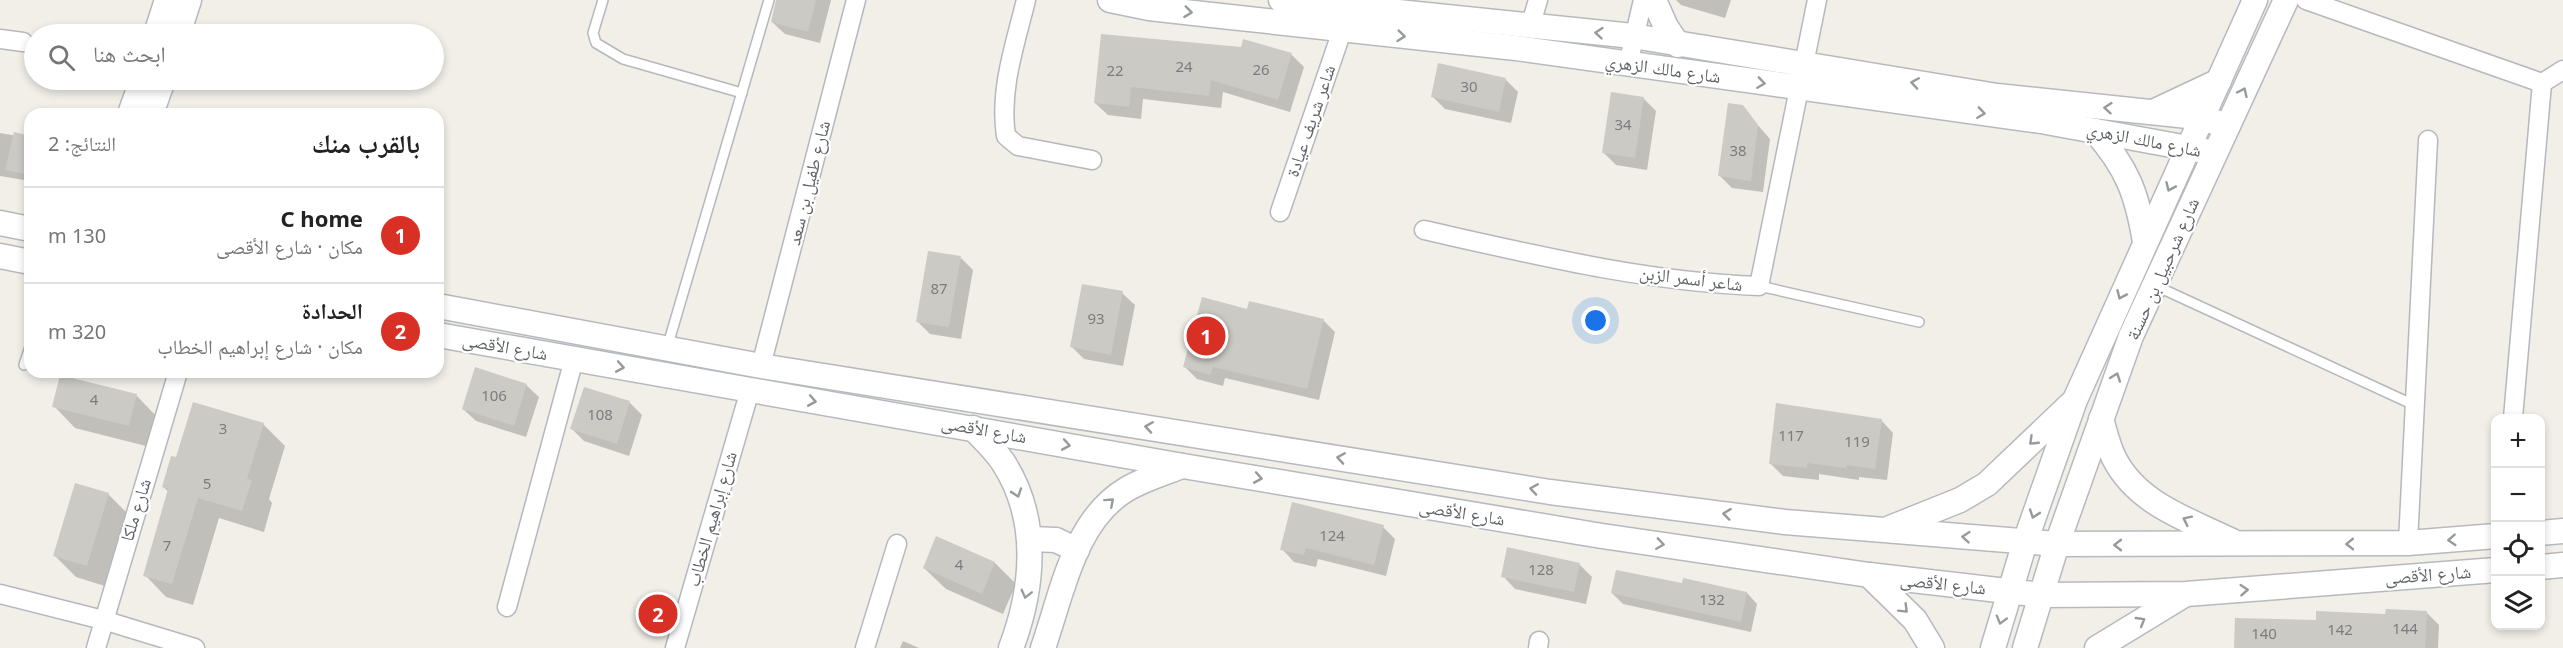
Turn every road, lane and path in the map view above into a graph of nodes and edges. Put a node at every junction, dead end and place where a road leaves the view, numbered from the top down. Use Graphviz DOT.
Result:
graph roads {
  1 [pos="603,0"];
  2 [pos="769,0"];
  3 [pos="856,0"];
  4 [pos="1026,0"];
  5 [pos="1110,0"];
  6 [pos="1281,0"];
  7 [pos="1538,0"];
  8 [pos="1643,0"];
  9 [pos="1654,0"];
  10 [pos="1817,0"];
  11 [pos="2255,0"];
  12 [pos="2286,0"];
  13 [pos="2306,0"];
  14 [pos="184,2"];
  15 [pos="1350,3"];
  16 [pos="165,24"];
  17 [pos="180,24"];
  18 [pos="1530,27"];
  19 [pos="1343,30"];
  20 [pos="1633,36"];
  21 [pos="0,39"];
  22 [pos="23,42"];
  23 [pos="1678,45"];
  24 [pos="1628,64"];
  25 [pos="2563,70"];
  26 [pos="1800,77"];
  27 [pos="2218,81"];
  28 [pos="2542,83"];
  29 [pos="138,90"];
  30 [pos="159,90"];
  31 [pos="742,93"];
  32 [pos="132,108"];
  33 [pos="153,108"];
  34 [pos="2152,112"];
  35 [pos="2201,118"];
  36 [pos="2228,125"];
  37 [pos="2095,130"];
  38 [pos="2428,140"];
  39 [pos="2187,147"];
  40 [pos="2215,153"];
  41 [pos="1092,160"];
  42 [pos="1280,212"];
  43 [pos="0,223"];
  44 [pos="24,228"];
  45 [pos="1424,230"];
  46 [pos="2145,242"];
  47 [pos="0,256"];
  48 [pos="24,261"];
  49 [pos="2154,285"];
  50 [pos="1760,286"];
  51 [pos="444,307"];
  52 [pos="1919,322"];
  53 [pos="444,335"];
  54 [pos="668,348"];
  55 [pos="574,359"];
  56 [pos="761,366"];
  57 [pos="176,378"];
  58 [pos="750,390"];
  59 [pos="2075,400"];
  60 [pos="2414,405"];
  61 [pos="2513,414"];
  62 [pos="2101,419"];
  63 [pos="973,428"];
  64 [pos="1183,466"];
  65 [pos="1882,531"];
  66 [pos="2563,531"];
  67 [pos="2545,533"];
  68 [pos="2491,536"];
  69 [pos="1030,539"];
  70 [pos="2025,542"];
  71 [pos="897,543"];
  72 [pos="2408,543"];
  73 [pos="2057,544"];
  74 [pos="2240,545"];
  75 [pos="1077,550"];
  76 [pos="2563,565"];
  77 [pos="2545,567"];
  78 [pos="2491,570"];
  79 [pos="1869,575"];
  80 [pos="2009,591"];
  81 [pos="0,594"];
  82 [pos="2186,594"];
  83 [pos="2042,595"];
  84 [pos="507,607"];
  85 [pos="102,620"];
  86 [pos="96,648"];
  87 [pos="195,648"];
  88 [pos="675,648"];
  89 [pos="865,648"];
  90 [pos="1011,648"];
  91 [pos="1043,648"];
  92 [pos="1932,648"];
  93 [pos="1993,648"];
  94 [pos="2025,648"];
  95 [pos="2097,648"];
  1 -- 31 [label="lane"];
  2 -- 31 [label="lane"];
  3 -- 56 [label="street, شارع طفيل بن سعد"];
  4 -- 41 [label="street"];
  5 -- 19 [label="main road, شارع مالك الزهري, one-way"];
  6 -- 15 [label="main road, شارع مالك الزهري"];
  7 -- 18 [label="street"];
  8 -- 20 [label="street"];
  9 -- 23 [label="main road"];
  10 -- 26 [label="street, شاعر أسمر الزبن"];
  11 -- 27 [label="main road, شارع شرحبيل بن حسنة"];
  36 -- 12 [label="main road, شارع شرحبيل بن حسنة, one-way"];
  13 -- 28 [label="street"];
  14 -- 16 [label="main road"];
  14 -- 17 [label="main road"];
  15 -- 18 [label="main road, شارع مالك الزهري"];
  15 -- 19 [label="street, شاعر شريف عيادة"];
  20 -- 18 [label="main road, شارع مالك الزهري, one-way"];
  19 -- 24 [label="main road, شارع مالك الزهري, one-way"];
  19 -- 42 [label="street, شاعر شريف عيادة"];
  20 -- 23 [label="main road, شارع مالك الزهري"];
  20 -- 24 [label="street"];
  21 -- 22 [label="street"];
  23 -- 26 [label="main road, شارع مالك الزهري"];
  24 -- 26 [label="main road, شارع مالك الزهري, one-way"];
  25 -- 28 [label="street"];
  34 -- 26 [label="main road, شارع مالك الزهري, one-way"];
  26 -- 37 [label="main road, شارع مالك الزهري, one-way"];
  26 -- 50 [label="street, شاعر أسمر الزبن"];
  27 -- 34 [label="main road"];
  27 -- 35 [label="main road, شارع شرحبيل بن حسنة"];
  28 -- 61 [label="street"];
  29 -- 32 [label="main road"];
  30 -- 33 [label="main road"];
  31 -- 54 [label="lane"];
  34 -- 35 [label="main road, شارع مالك الزهري"];
  35 -- 36 [label="main road, شارع مالك الزهري"];
  35 -- 39 [label="main road, شارع شرحبيل بن حسنة"];
  36 -- 40 [label="main road, شارع شرحبيل بن حسنة"];
  37 -- 39 [label="main road, شارع مالك الزهري"];
  37 -- 46 [label="main road"];
  38 -- 60 [label="street"];
  39 -- 40 [label="main road, شارع مالك الزهري"];
  39 -- 46 [label="main road, شارع شرحبيل بن حسنة, one-way"];
  40 -- 49 [label="main road, شارع شرحبيل بن حسنة"];
  43 -- 44 [label="main road"];
  45 -- 50 [label="street, شاعر أسمر الزبن"];
  46 -- 59 [label="main road, شارع شرحبيل بن حسنة, one-way"];
  47 -- 48 [label="main road"];
  49 -- 60 [label="lane"];
  62 -- 49 [label="main road, شارع شرحبيل بن حسنة, one-way"];
  50 -- 52 [label="lane"];
  51 -- 54 [label="main road, شارع الأقصى"];
  53 -- 55 [label="main road, شارع الأقصى"];
  54 -- 56 [label="main road, شارع الأقصى"];
  55 -- 58 [label="main road, شارع الأقصى, one-way"];
  55 -- 84 [label="street"];
  65 -- 56 [label="main road, شارع الأقصى, one-way"];
  57 -- 85 [label="street, شارع ملكا"];
  58 -- 63 [label="main road, شارع الأقصى, one-way"];
  58 -- 88 [label="street, شارع إبراهيم الخطاب"];
  59 -- 65 [label="main road, one-way"];
  59 -- 70 [label="main road, شارع شرحبيل بن حسنة, one-way"];
  60 -- 72 [label="street"];
  62 -- 73 [label="main road, شارع شرحبيل بن حسنة"];
  74 -- 62 [label="main road, one-way"];
  63 -- 64 [label="main road, شارع الأقصى, one-way"];
  63 -- 69 [label="main road, one-way"];
  75 -- 64 [label="main road, one-way"];
  64 -- 79 [label="main road, شارع الأقصى, one-way"];
  70 -- 65 [label="main road, شارع الأقصى, one-way"];
  66 -- 67 [label="main road"];
  68 -- 72 [label="main road, شارع الأقصى, one-way"];
  69 -- 75 [label="main road"];
  69 -- 90 [label="main road, one-way"];
  70 -- 73 [label="main road, شارع الأقصى"];
  70 -- 80 [label="main road, شارع شرحبيل بن حسنة"];
  71 -- 89 [label="street"];
  72 -- 74 [label="main road, شارع الأقصى, one-way"];
  74 -- 73 [label="main road, شارع الأقصى, one-way"];
  73 -- 83 [label="main road, شارع شرحبيل بن حسنة"];
  75 -- 91 [label="main road"];
  76 -- 77 [label="main road"];
  82 -- 78 [label="main road, شارع الأقصى, one-way"];
  79 -- 80 [label="main road, شارع الأقصى"];
  79 -- 92 [label="main road, one-way"];
  80 -- 83 [label="main road, شارع الأقصى"];
  80 -- 93 [label="main road, شارع شرحبيل بن حسنة, one-way"];
  81 -- 85 [label="street"];
  82 -- 83 [label="main road, شارع الأقصى"];
  95 -- 82 [label="main road, one-way"];
  83 -- 94 [label="main road, شارع شرحبيل بن حسنة"];
  85 -- 86 [label="street, شارع ملكا"];
  85 -- 87 [label="street"];
}
